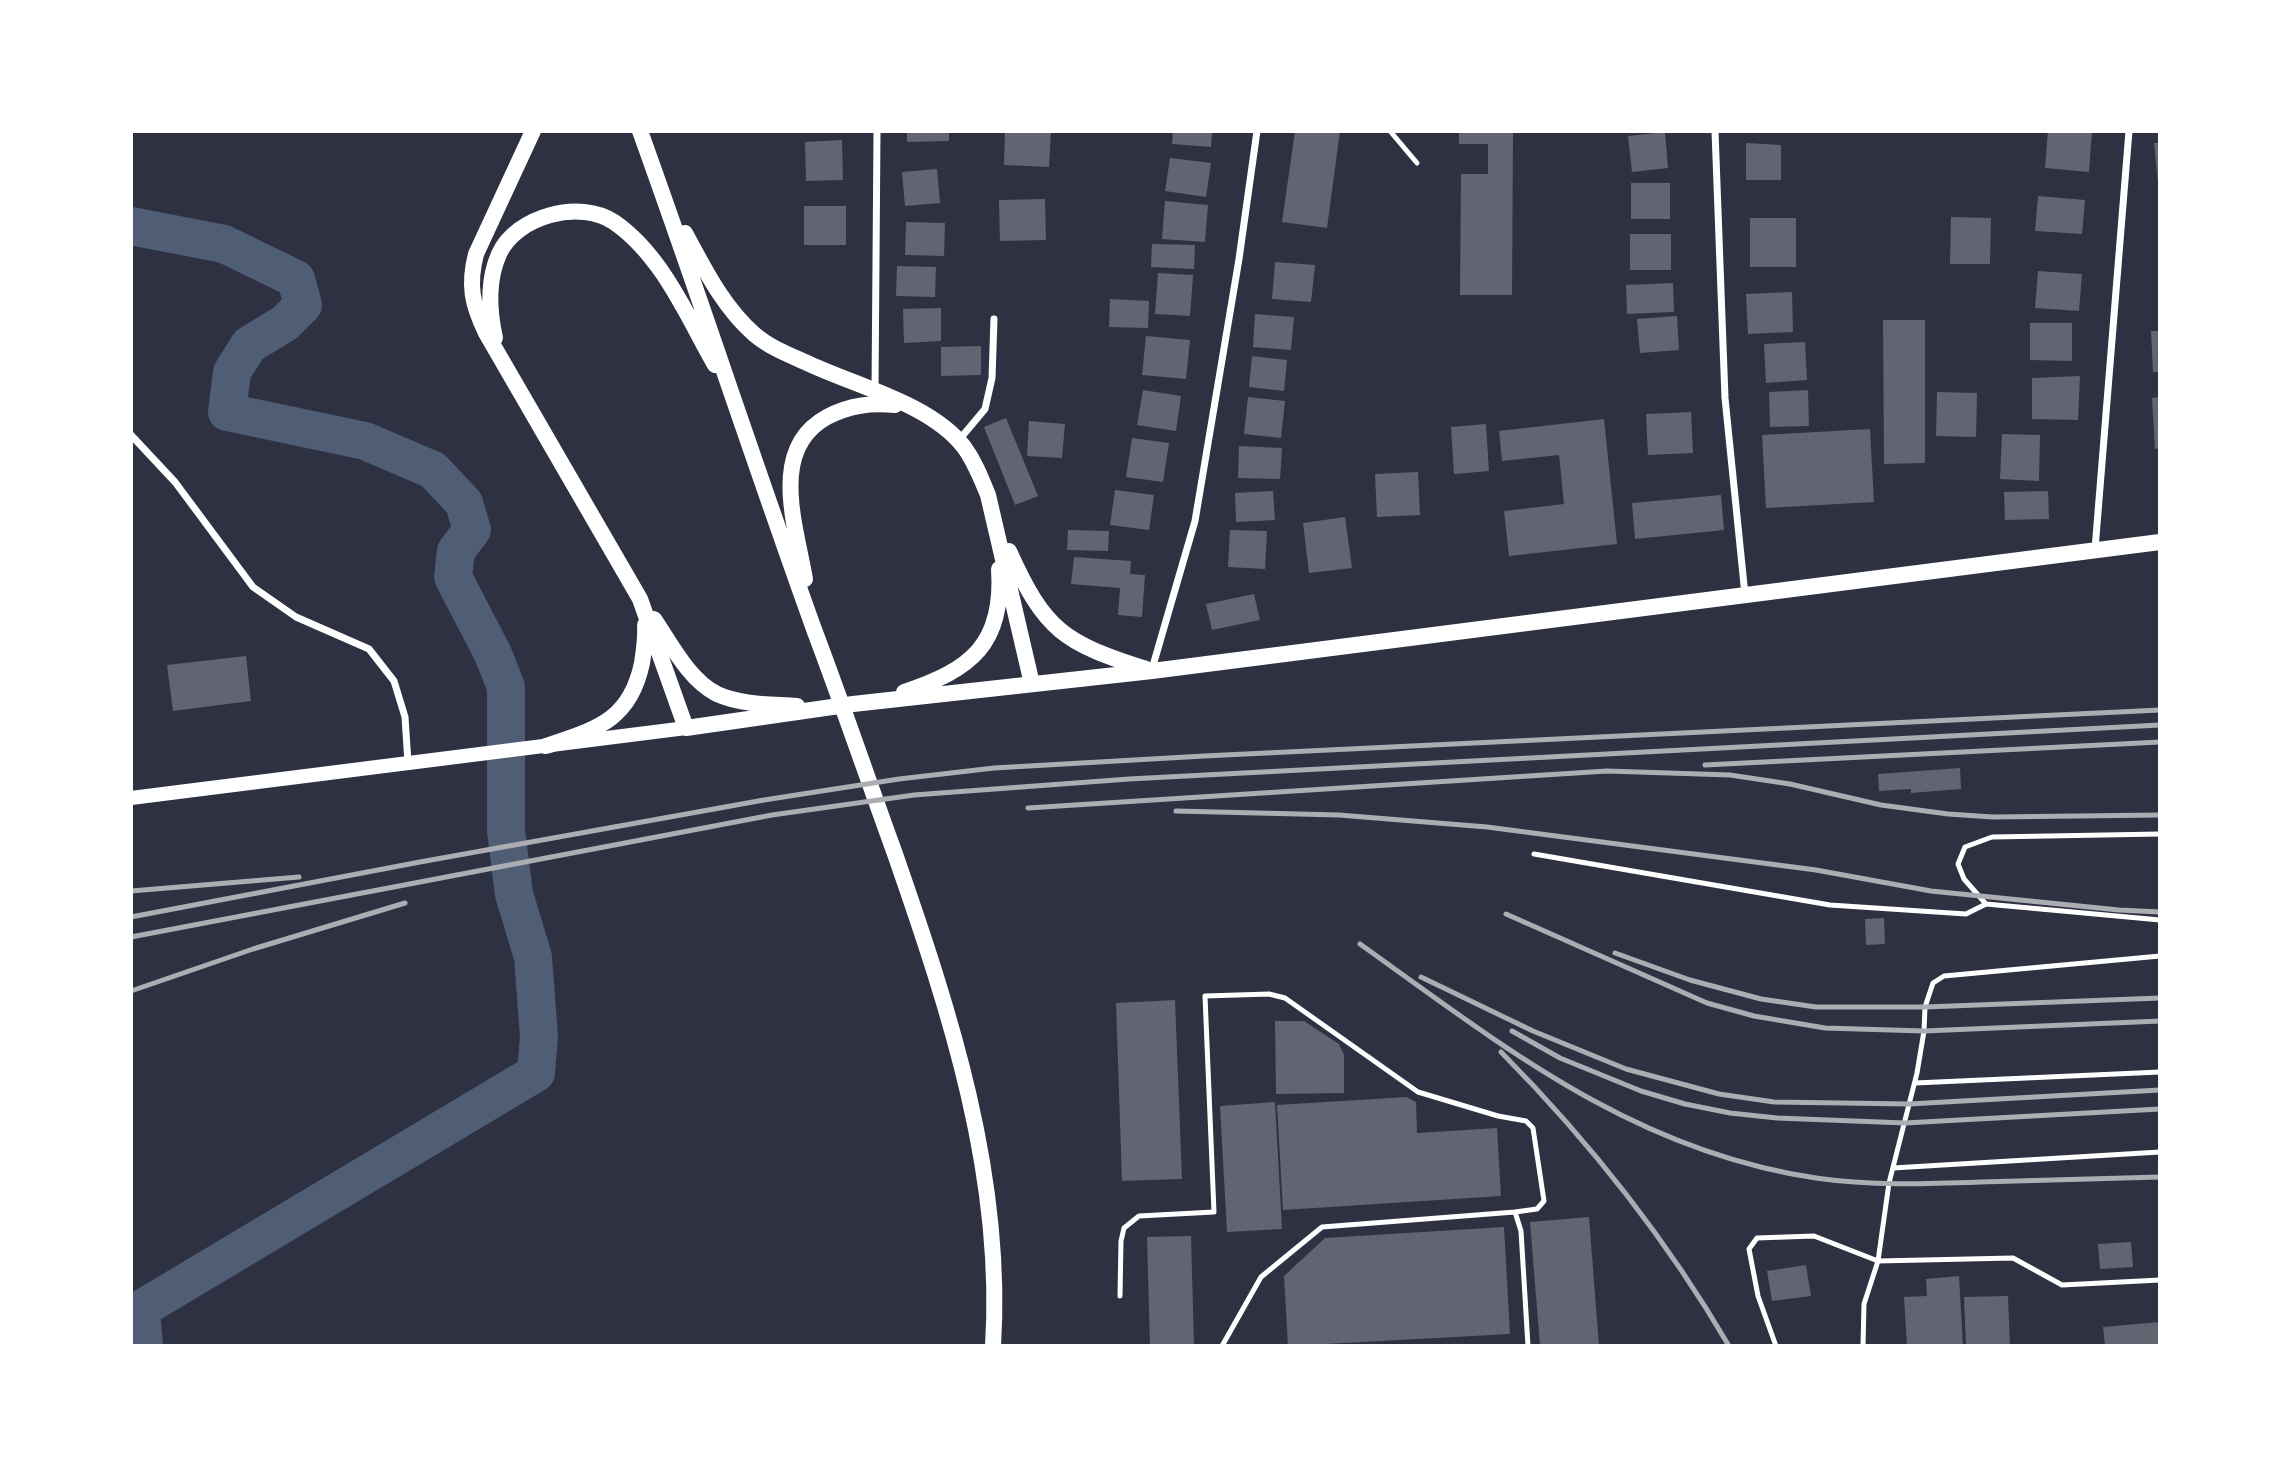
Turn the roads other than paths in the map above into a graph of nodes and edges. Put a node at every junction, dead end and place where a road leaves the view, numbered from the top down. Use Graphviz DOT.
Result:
graph roads {
  1 [pos="533,131"];
  2 [pos="640,131"];
  3 [pos="877,131"];
  4 [pos="1257,131"];
  5 [pos="1391,131"];
  6 [pos="1715,131"];
  7 [pos="2129,131"];
  8 [pos="1417,163"];
  9 [pos="660,187"];
  10 [pos="994,319"];
  11 [pos="503,360"];
  12 [pos="875,398"];
  13 [pos="734,399"];
  14 [pos="131,435"];
  15 [pos="958,440"];
  16 [pos="995,521"];
  17 [pos="2160,542"];
  18 [pos="2095,550"];
  19 [pos="1745,595"];
  20 [pos="640,598"];
  21 [pos="814,628"];
  22 [pos="1152,671"];
  23 [pos="1032,684"];
  24 [pos="853,704"];
  25 [pos="831,708"];
  26 [pos="687,728"];
  27 [pos="546,746"];
  28 [pos="408,764"];
  29 [pos="131,798"];
  30 [pos="2160,834"];
  31 [pos="1534,854"];
  32 [pos="1986,904"];
  33 [pos="2160,920"];
  34 [pos="2160,956"];
  35 [pos="2160,1072"];
  36 [pos="1915,1083"];
  37 [pos="2160,1152"];
  38 [pos="1893,1168"];
  39 [pos="1515,1212"];
  40 [pos="1878,1261"];
  41 [pos="2160,1280"];
  42 [pos="1120,1296"];
  43 [pos="993,1346"];
  44 [pos="1222,1346"];
  45 [pos="1528,1346"];
  46 [pos="1776,1346"];
  47 [pos="1863,1346"];
  1 -- 11 [label="main road"];
  2 -- 9 [label="main road"];
  3 -- 12 [label="street"];
  4 -- 22 [label="street"];
  5 -- 8 [label="lane"];
  6 -- 19 [label="street"];
  7 -- 18 [label="street"];
  9 -- 12 [label="main road"];
  9 -- 13 [label="main road"];
  10 -- 15 [label="street"];
  11 -- 13 [label="main road"];
  11 -- 20 [label="main road"];
  12 -- 15 [label="main road"];
  12 -- 21 [label="main road"];
  13 -- 21 [label="main road"];
  14 -- 28 [label="street"];
  15 -- 16 [label="main road"];
  16 -- 22 [label="main road"];
  16 -- 23 [label="main road"];
  16 -- 24 [label="main road"];
  17 -- 18 [label="main road"];
  18 -- 19 [label="main road"];
  19 -- 22 [label="main road"];
  20 -- 25 [label="main road"];
  20 -- 26 [label="main road"];
  20 -- 27 [label="main road"];
  21 -- 43 [label="main road"];
  22 -- 23 [label="main road"];
  23 -- 24 [label="main road"];
  24 -- 25 [label="main road"];
  25 -- 26 [label="main road"];
  26 -- 27 [label="main road"];
  27 -- 28 [label="main road"];
  28 -- 29 [label="main road"];
  30 -- 32 [label="lane"];
  31 -- 32 [label="lane"];
  32 -- 33 [label="lane"];
  34 -- 36 [label="lane"];
  35 -- 36 [label="lane"];
  36 -- 38 [label="lane"];
  37 -- 38 [label="lane"];
  38 -- 40 [label="lane"];
  39 -- 42 [label="lane"];
  39 -- 44 [label="lane"];
  39 -- 45 [label="lane"];
  40 -- 41 [label="lane"];
  40 -- 46 [label="lane"];
  40 -- 47 [label="lane"];
}
